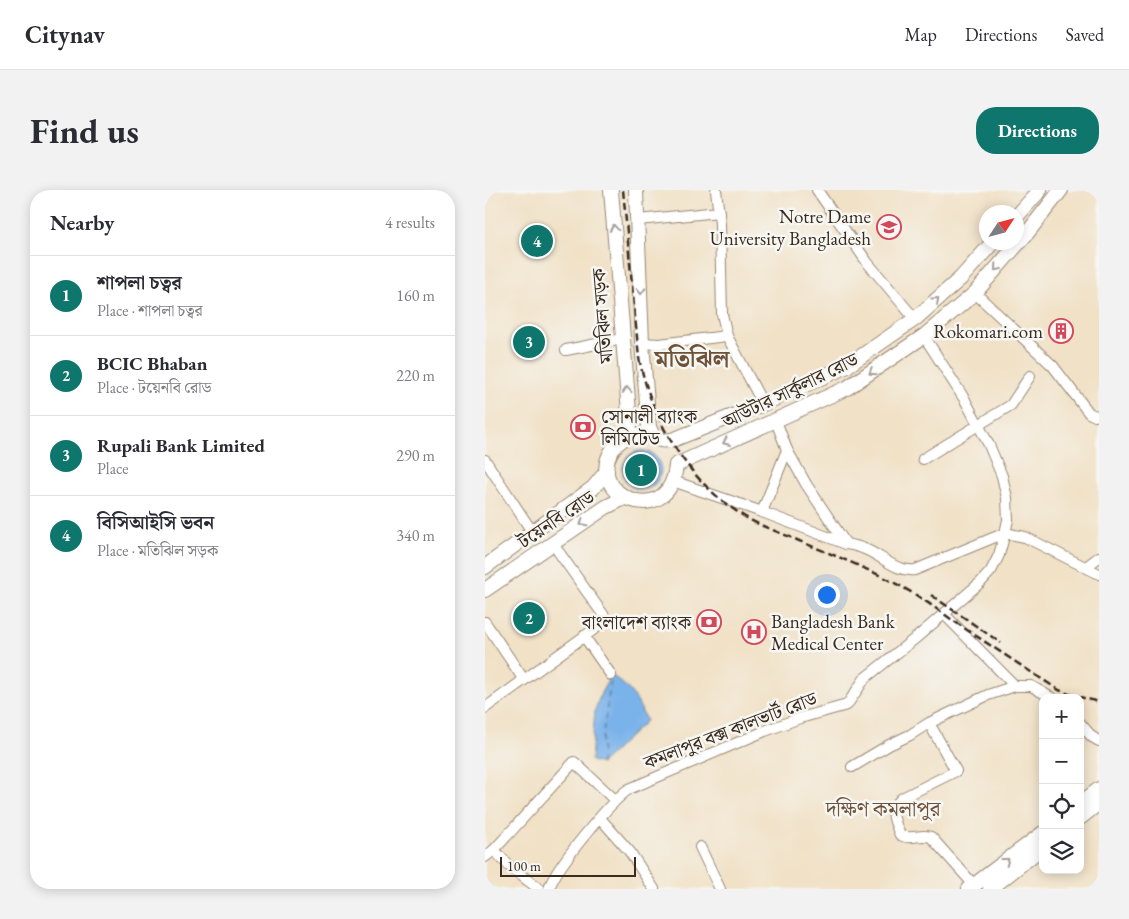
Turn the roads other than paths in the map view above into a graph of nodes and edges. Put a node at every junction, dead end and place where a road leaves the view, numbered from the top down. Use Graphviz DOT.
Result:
graph roads {
  1 [pos="611,190"];
  2 [pos="636,190"];
  3 [pos="716,190"];
  4 [pos="817,190"];
  5 [pos="1040,190"];
  6 [pos="1061,190"];
  7 [pos="1024,208"];
  8 [pos="719,212"];
  9 [pos="638,220"];
  10 [pos="986,250"];
  11 [pos="975,293"];
  12 [pos="915,319"];
  13 [pos="727,336"];
  14 [pos="924,336"];
  15 [pos="622,340"];
  16 [pos="642,344"];
  17 [pos="566,350"];
  18 [pos="1030,376"];
  19 [pos="763,404"];
  20 [pos="1099,415"];
  21 [pos="775,421"];
  22 [pos="979,425"];
  23 [pos="626,438"];
  24 [pos="657,438"];
  25 [pos="787,450"];
  26 [pos="923,458"];
  27 [pos="485,460"];
  28 [pos="607,470"];
  29 [pos="673,481"];
  30 [pos="597,482"];
  31 [pos="618,501"];
  32 [pos="762,512"];
  33 [pos="533,532"];
  34 [pos="1005,533"];
  35 [pos="553,544"];
  36 [pos="846,544"];
  37 [pos="1099,557"];
  38 [pos="1086,566"];
  39 [pos="485,567"];
  40 [pos="1099,574"];
  41 [pos="485,590"];
  42 [pos="944,614"];
  43 [pos="485,622"];
  44 [pos="584,636"];
  45 [pos="611,675"];
  46 [pos="524,680"];
  47 [pos="1015,686"];
  48 [pos="1045,694"];
  49 [pos="485,708"];
  50 [pos="929,723"];
  51 [pos="1084,728"];
  52 [pos="1099,741"];
  53 [pos="852,767"];
  54 [pos="1099,789"];
  55 [pos="615,800"];
  56 [pos="1084,801"];
  57 [pos="1099,803"];
  58 [pos="1084,815"];
  59 [pos="601,818"];
  60 [pos="1039,836"];
  61 [pos="700,848"];
  62 [pos="494,850"];
  63 [pos="1039,850"];
  64 [pos="485,856"];
  65 [pos="971,887"];
  66 [pos="539,889"];
  67 [pos="549,889"];
  68 [pos="654,889"];
  69 [pos="720,889"];
  70 [pos="990,889"];
  15 -- 1 [label="main road, মতিঝিল সড়ক, one-way"];
  2 -- 9 [label="main road, মতিঝিল সড়ক"];
  3 -- 8 [label="street"];
  4 -- 12 [label="street"];
  5 -- 7 [label="main road"];
  6 -- 11 [label="main road, আউটার সার্কুলার রোড, one-way"];
  8 -- 9 [label="street"];
  8 -- 13 [label="street"];
  9 -- 16 [label="main road, মতিঝিল সড়ক, one-way"];
  12 -- 10 [label="main road, আউটার সার্কুলার রোড, one-way"];
  11 -- 14 [label="main road, আউটার সার্কুলার রোড"];
  11 -- 20 [label="street"];
  12 -- 19 [label="main road, আউটার সার্কুলার রোড"];
  13 -- 16 [label="street"];
  13 -- 19 [label="street"];
  14 -- 21 [label="main road, আউটার সার্কুলার রোড, one-way"];
  14 -- 22 [label="street, কমলাপুর বক্স কালভার্ট রোড"];
  15 -- 17 [label="street"];
  23 -- 15 [label="main road, মতিঝিল সড়ক, one-way"];
  16 -- 24 [label="main road, মতিঝিল সড়ক"];
  18 -- 22 [label="street"];
  19 -- 24 [label="main road, আউটার সার্কুলার রোড"];
  21 -- 25 [label="street"];
  21 -- 29 [label="main road, আউটার সার্কুলার রোড, one-way"];
  22 -- 26 [label="street"];
  22 -- 34 [label="street, কমলাপুর বক্স কালভার্ট রোড"];
  23 -- 24 [label="main road, আউটার সার্কুলার রোড"];
  23 -- 28 [label="main road"];
  25 -- 32 [label="street"];
  25 -- 36 [label="street"];
  27 -- 33 [label="street"];
  28 -- 30 [label="main road, টয়েনবি রোড"];
  28 -- 31 [label="main road"];
  29 -- 31 [label="main road"];
  29 -- 32 [label="street"];
  30 -- 31 [label="main road"];
  30 -- 33 [label="main road, টয়েনবি রোড"];
  31 -- 35 [label="main road, টয়েনবি রোড, one-way"];
  32 -- 36 [label="street"];
  33 -- 39 [label="main road, টয়েনবি রোড"];
  34 -- 36 [label="street"];
  34 -- 38 [label="street"];
  34 -- 42 [label="street, কমলাপুর বক্স কালভার্ট রোড"];
  35 -- 41 [label="main road, টয়েনবি রোড"];
  35 -- 44 [label="street"];
  37 -- 38 [label="street"];
  38 -- 40 [label="street"];
  42 -- 47 [label="street"];
  42 -- 55 [label="street, কমলাপুর বক্স কালভার্ট রোড"];
  43 -- 46 [label="street"];
  44 -- 45 [label="street"];
  44 -- 46 [label="street"];
  46 -- 49 [label="street"];
  47 -- 48 [label="street"];
  47 -- 50 [label="street"];
  50 -- 53 [label="street"];
  50 -- 65 [label="street"];
  51 -- 52 [label="street"];
  54 -- 56 [label="main road"];
  55 -- 59 [label="street, কমলাপুর বক্স কালভার্ট রোড"];
  55 -- 62 [label="street"];
  57 -- 58 [label="main road"];
  59 -- 67 [label="street, কমলাপুর বক্স কালভার্ট রোড"];
  59 -- 68 [label="street"];
  65 -- 60 [label="main road, one-way"];
  61 -- 69 [label="street"];
  62 -- 64 [label="street"];
  62 -- 66 [label="street"];
  63 -- 70 [label="main road"];
}
